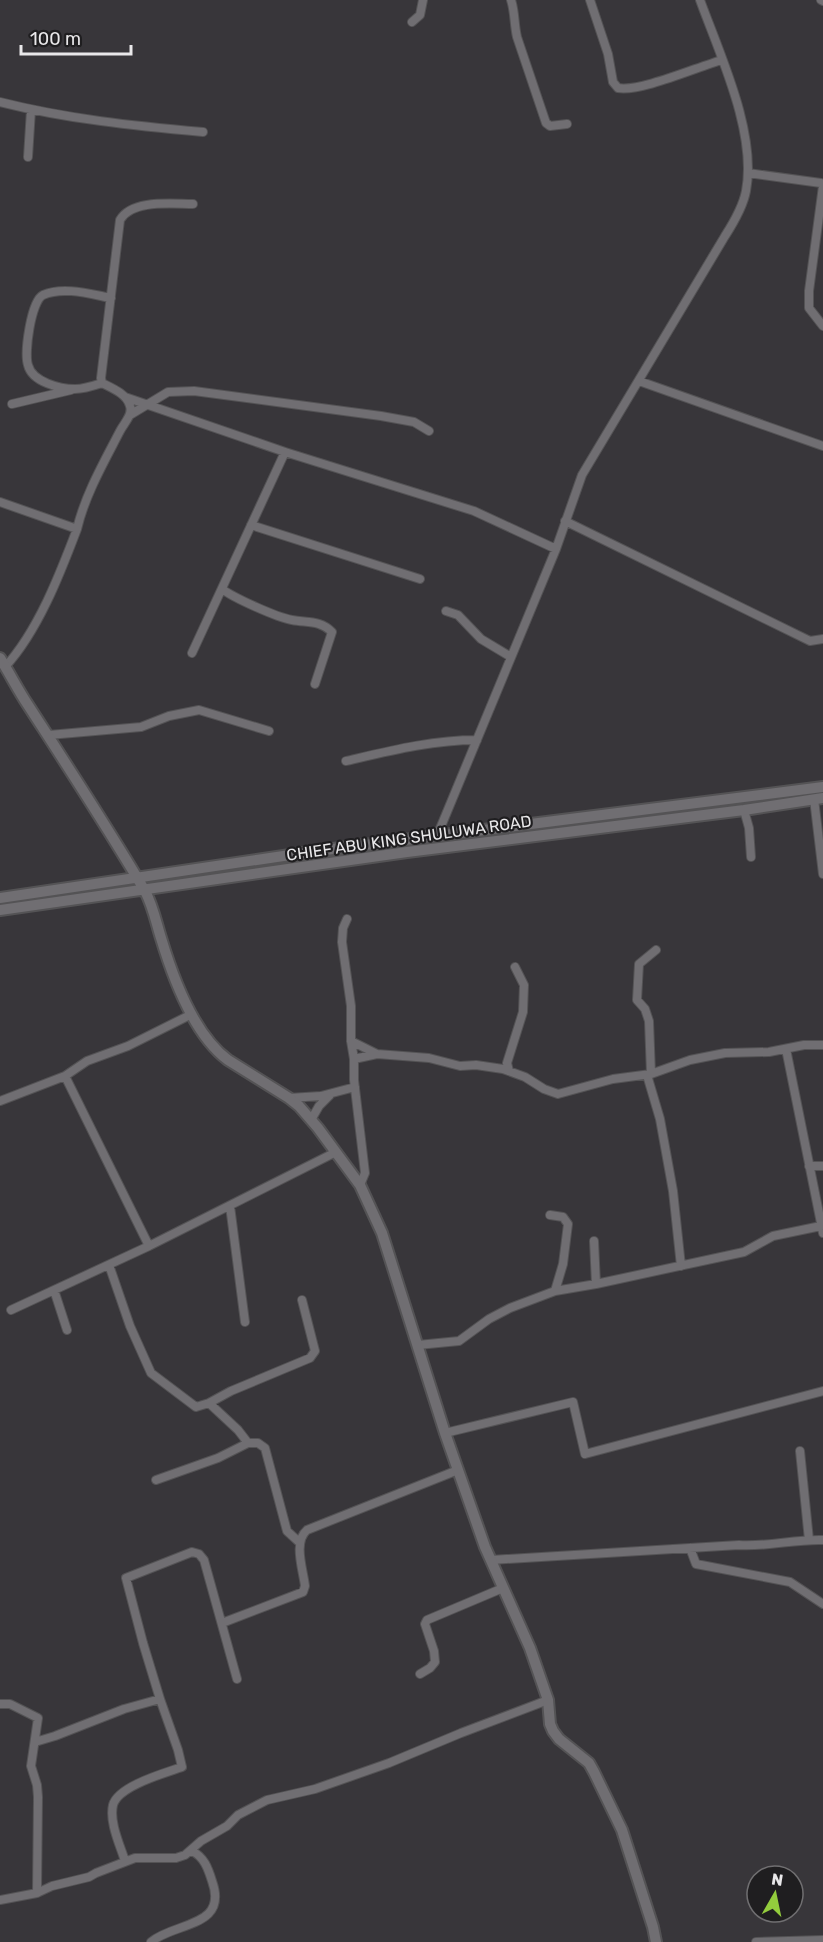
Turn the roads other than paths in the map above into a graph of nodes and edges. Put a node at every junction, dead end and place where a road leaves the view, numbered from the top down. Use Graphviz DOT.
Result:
graph roads {
  1 [pos="423,0"];
  2 [pos="511,0"];
  3 [pos="590,0"];
  4 [pos="700,0"];
  5 [pos="412,22"];
  6 [pos="722,60"];
  7 [pos="0,102"];
  8 [pos="31,110"];
  9 [pos="567,124"];
  10 [pos="203,132"];
  11 [pos="28,157"];
  12 [pos="748,173"];
  13 [pos="193,204"];
  14 [pos="111,298"];
  15 [pos="823,326"];
  16 [pos="639,381"];
  17 [pos="102,383"];
  18 [pos="75,389"];
  19 [pos="126,397"];
  20 [pos="12,404"];
  21 [pos="145,404"];
  22 [pos="130,415"];
  23 [pos="429,431"];
  24 [pos="823,446"];
  25 [pos="285,452"];
  26 [pos="0,502"];
  27 [pos="565,521"];
  28 [pos="251,525"];
  29 [pos="77,529"];
  30 [pos="556,549"];
  31 [pos="420,579"];
  32 [pos="222,589"];
  33 [pos="446,611"];
  34 [pos="823,639"];
  35 [pos="192,653"];
  36 [pos="511,657"];
  37 [pos="3,662"];
  38 [pos="315,684"];
  39 [pos="269,731"];
  40 [pos="48,735"];
  41 [pos="477,740"];
  42 [pos="346,761"];
  43 [pos="823,787"];
  44 [pos="818,799"];
  45 [pos="744,810"];
  46 [pos="598,816"];
  47 [pos="599,828"];
  48 [pos="437,836"];
  49 [pos="750,857"];
  50 [pos="823,874"];
  51 [pos="136,879"];
  52 [pos="144,890"];
  53 [pos="0,898"];
  54 [pos="0,910"];
  55 [pos="347,919"];
  56 [pos="656,950"];
  57 [pos="515,968"];
  58 [pos="192,1014"];
  59 [pos="351,1041"];
  60 [pos="823,1046"];
  61 [pos="786,1049"];
  62 [pos="377,1054"];
  63 [pos="354,1059"];
  64 [pos="508,1067"];
  65 [pos="649,1074"];
  66 [pos="65,1076"];
  67 [pos="355,1087"];
  68 [pos="332,1094"];
  69 [pos="289,1098"];
  70 [pos="0,1101"];
  71 [pos="311,1120"];
  72 [pos="336,1152"];
  73 [pos="809,1166"];
  74 [pos="823,1166"];
  75 [pos="360,1185"];
  76 [pos="230,1206"];
  77 [pos="550,1215"];
  78 [pos="822,1230"];
  79 [pos="594,1241"];
  80 [pos="149,1246"];
  81 [pos="109,1265"];
  82 [pos="681,1266"];
  83 [pos="596,1284"];
  84 [pos="54,1290"];
  85 [pos="555,1291"];
  86 [pos="302,1300"];
  87 [pos="11,1310"];
  88 [pos="245,1322"];
  89 [pos="67,1329"];
  90 [pos="418,1345"];
  91 [pos="823,1391"];
  92 [pos="209,1403"];
  93 [pos="445,1432"];
  94 [pos="248,1443"];
  95 [pos="800,1451"];
  96 [pos="458,1470"];
  97 [pos="156,1480"];
  98 [pos="809,1540"];
  99 [pos="823,1540"];
  100 [pos="299,1542"];
  101 [pos="690,1548"];
  102 [pos="491,1560"];
  103 [pos="503,1588"];
  104 [pos="823,1604"];
  105 [pos="222,1623"];
  106 [pos="420,1674"];
  107 [pos="237,1679"];
  108 [pos="160,1699"];
  109 [pos="548,1700"];
  110 [pos="0,1704"];
  111 [pos="35,1742"];
  112 [pos="192,1851"];
  113 [pos="125,1861"];
  114 [pos="37,1893"];
  115 [pos="0,1900"];
  116 [pos="823,1940"];
  117 [pos="151,1942"];
  118 [pos="656,1942"];
  119 [pos="756,1942"];
  1 -- 5 [label="street"];
  2 -- 9 [label="street"];
  3 -- 6 [label="street"];
  4 -- 6 [label="street"];
  6 -- 12 [label="street"];
  7 -- 8 [label="street"];
  8 -- 10 [label="street"];
  8 -- 11 [label="street"];
  12 -- 15 [label="street"];
  12 -- 16 [label="street"];
  13 -- 14 [label="street"];
  14 -- 17 [label="street"];
  14 -- 18 [label="street"];
  16 -- 24 [label="street"];
  16 -- 27 [label="street"];
  17 -- 18 [label="street"];
  17 -- 19 [label="street"];
  18 -- 20 [label="street"];
  19 -- 21 [label="street"];
  19 -- 22 [label="street"];
  21 -- 22 [label="street"];
  21 -- 23 [label="street"];
  21 -- 25 [label="street"];
  22 -- 29 [label="street"];
  25 -- 28 [label="street"];
  25 -- 30 [label="street"];
  26 -- 29 [label="street"];
  27 -- 30 [label="street"];
  27 -- 34 [label="street"];
  28 -- 31 [label="street"];
  28 -- 32 [label="street"];
  29 -- 37 [label="street"];
  30 -- 36 [label="street"];
  32 -- 35 [label="street"];
  32 -- 38 [label="street"];
  33 -- 36 [label="street"];
  36 -- 41 [label="street"];
  37 -- 40 [label="street"];
  39 -- 40 [label="street"];
  40 -- 51 [label="street"];
  41 -- 42 [label="street"];
  41 -- 48 [label="street"];
  43 -- 46 [label="street"];
  44 -- 45 [label="street, CHIEF ABU KING SHULUWA ROAD"];
  44 -- 50 [label="street"];
  45 -- 47 [label="street, CHIEF ABU KING SHULUWA ROAD"];
  45 -- 49 [label="street"];
  46 -- 47 [label="street"];
  46 -- 48 [label="street"];
  47 -- 52 [label="street, CHIEF ABU KING SHULUWA ROAD"];
  48 -- 51 [label="street"];
  51 -- 52 [label="street"];
  51 -- 53 [label="street"];
  52 -- 54 [label="street, CHIEF ABU KING SHULUWA ROAD"];
  52 -- 58 [label="street"];
  55 -- 59 [label="street"];
  56 -- 65 [label="street"];
  57 -- 64 [label="street"];
  58 -- 66 [label="street"];
  58 -- 69 [label="street"];
  59 -- 62 [label="street"];
  59 -- 63 [label="street"];
  60 -- 61 [label="street"];
  61 -- 65 [label="street"];
  61 -- 73 [label="street"];
  62 -- 63 [label="street"];
  62 -- 64 [label="street"];
  63 -- 67 [label="street"];
  64 -- 65 [label="street"];
  65 -- 82 [label="street"];
  66 -- 70 [label="street"];
  66 -- 80 [label="street"];
  67 -- 68 [label="street"];
  67 -- 75 [label="street"];
  68 -- 69 [label="street"];
  68 -- 71 [label="street"];
  69 -- 71 [label="street"];
  71 -- 72 [label="street"];
  72 -- 75 [label="street"];
  72 -- 76 [label="street"];
  73 -- 74 [label="street"];
  73 -- 78 [label="street"];
  75 -- 90 [label="street"];
  76 -- 80 [label="street"];
  76 -- 88 [label="street"];
  77 -- 85 [label="street"];
  78 -- 82 [label="street"];
  79 -- 83 [label="street"];
  80 -- 81 [label="street"];
  81 -- 84 [label="street"];
  81 -- 92 [label="street"];
  82 -- 83 [label="street"];
  83 -- 85 [label="street"];
  84 -- 87 [label="street"];
  84 -- 89 [label="street"];
  85 -- 90 [label="street"];
  86 -- 92 [label="street"];
  90 -- 93 [label="street"];
  91 -- 93 [label="street"];
  92 -- 94 [label="street"];
  93 -- 96 [label="street"];
  94 -- 97 [label="street"];
  94 -- 100 [label="street"];
  95 -- 98 [label="street"];
  96 -- 100 [label="street"];
  96 -- 102 [label="street"];
  98 -- 99 [label="street"];
  98 -- 101 [label="street"];
  100 -- 105 [label="street"];
  101 -- 102 [label="street"];
  101 -- 104 [label="street"];
  102 -- 103 [label="street"];
  103 -- 106 [label="street"];
  103 -- 109 [label="street"];
  105 -- 107 [label="street"];
  105 -- 108 [label="street"];
  108 -- 111 [label="street"];
  108 -- 113 [label="street"];
  109 -- 112 [label="street"];
  109 -- 118 [label="street"];
  110 -- 111 [label="street"];
  111 -- 114 [label="street"];
  112 -- 113 [label="street"];
  112 -- 117 [label="street"];
  113 -- 114 [label="street"];
  114 -- 115 [label="street"];
  116 -- 119 [label="street"];
}
